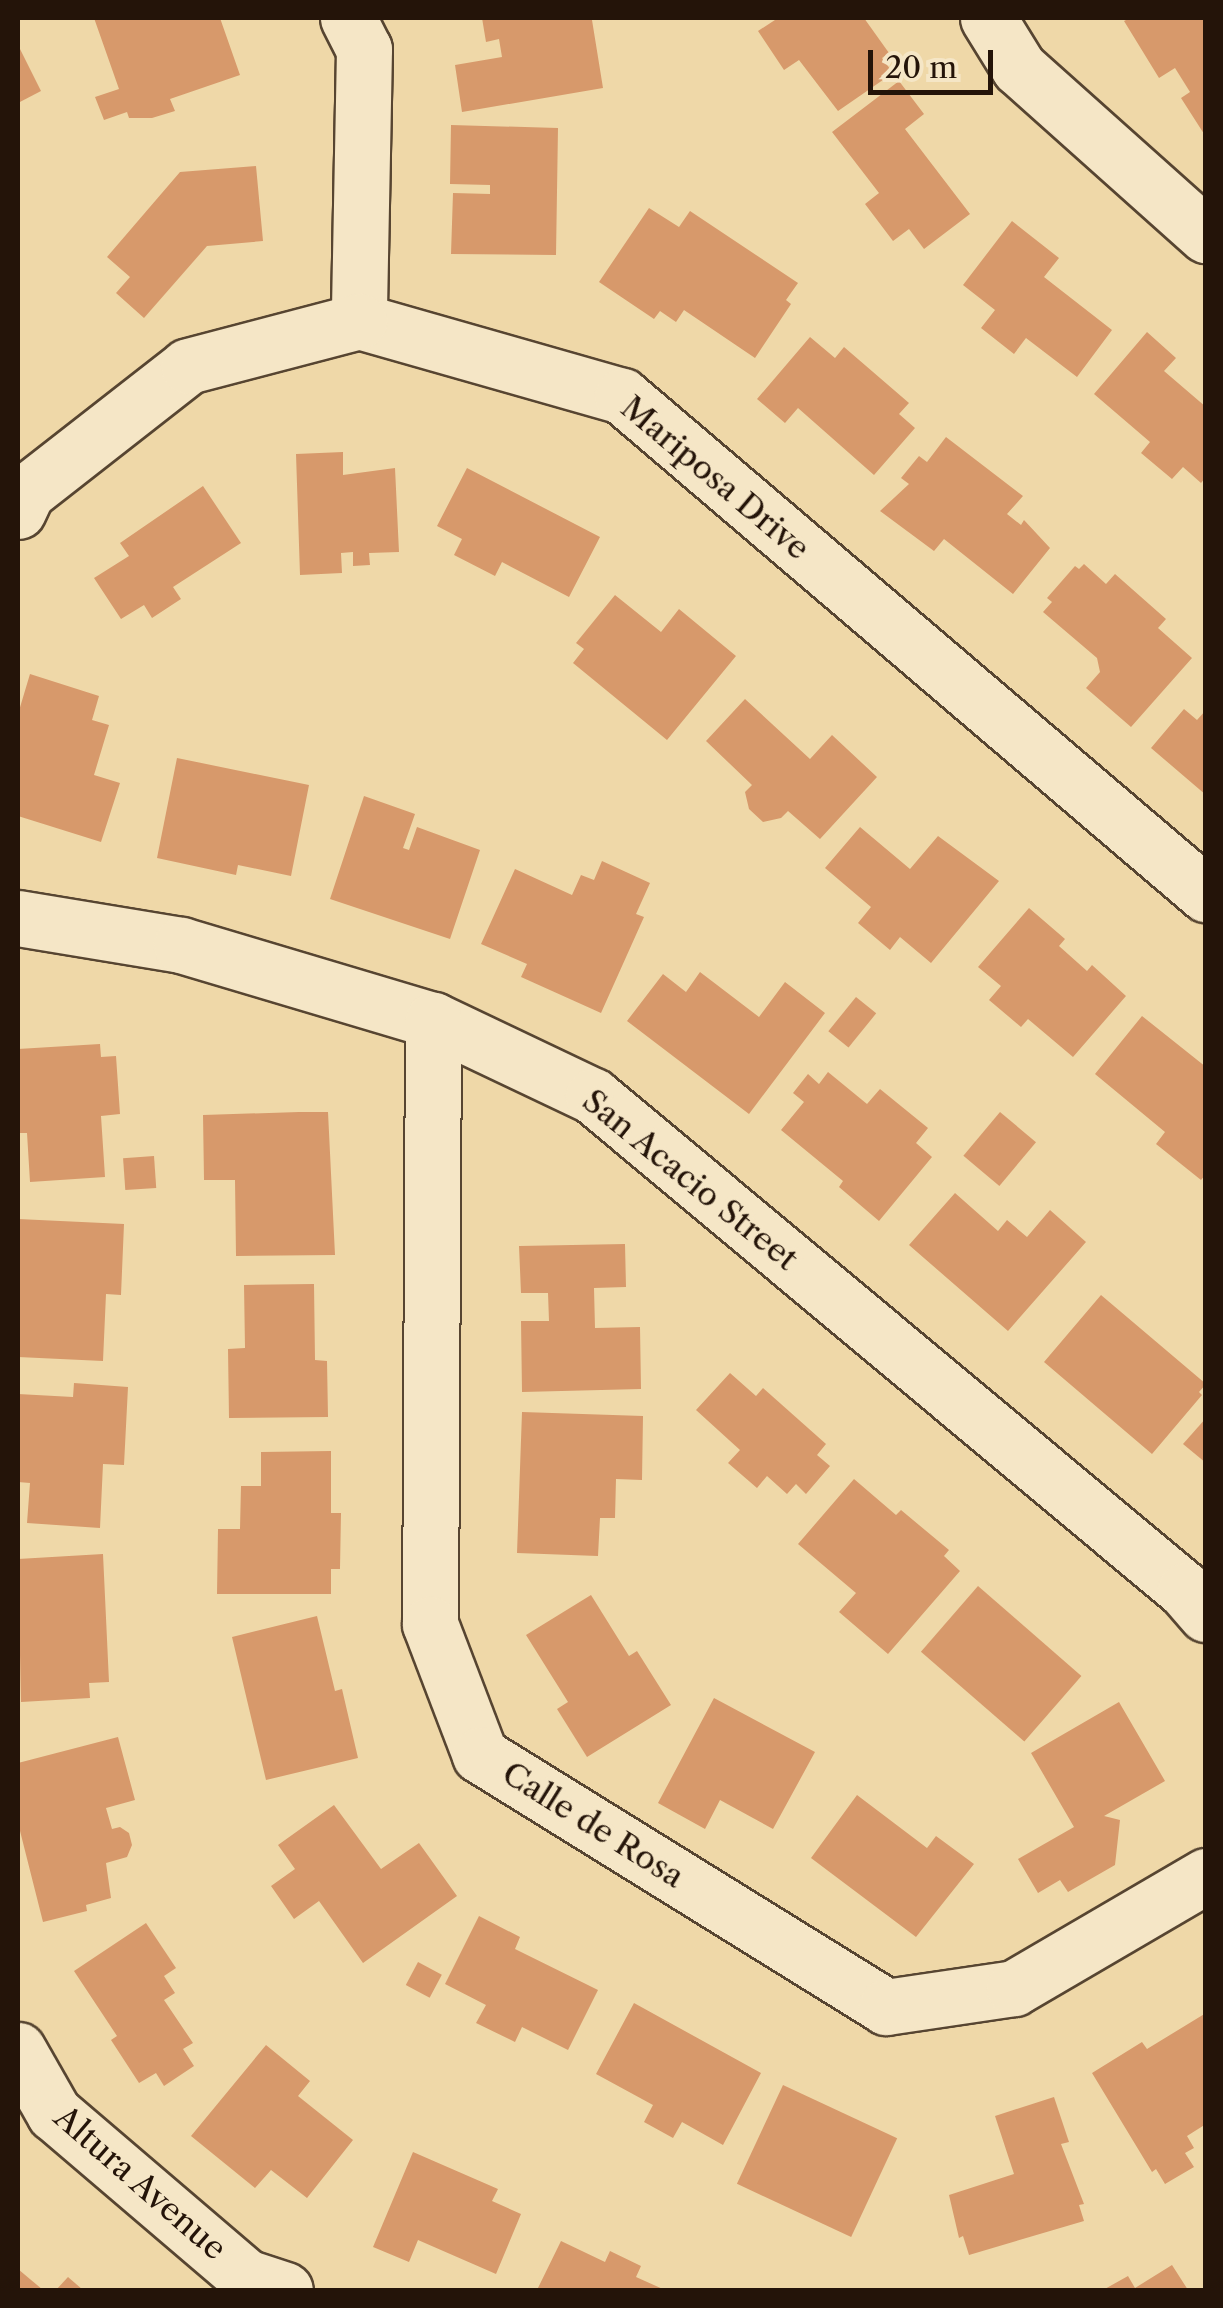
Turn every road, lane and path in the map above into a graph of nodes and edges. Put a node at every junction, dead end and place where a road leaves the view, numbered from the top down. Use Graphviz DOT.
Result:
graph roads {
  1 [pos="348,18"];
  2 [pos="988,18"];
  3 [pos="1206,235"];
  4 [pos="358,321"];
  5 [pos="18,510"];
  6 [pos="1206,894"];
  7 [pos="18,918"];
  8 [pos="433,1020"];
  9 [pos="1206,1614"];
  10 [pos="1206,1876"];
  11 [pos="18,2050"];
  12 [pos="286,2290"];
  1 -- 4 [label="street"];
  2 -- 3 [label="street"];
  4 -- 5 [label="street"];
  4 -- 6 [label="street, Mariposa Drive"];
  7 -- 8 [label="street, San Acacio Street"];
  8 -- 9 [label="street, San Acacio Street"];
  8 -- 10 [label="street, Calle de Rosa"];
  11 -- 12 [label="street, Altura Avenue"];
}
